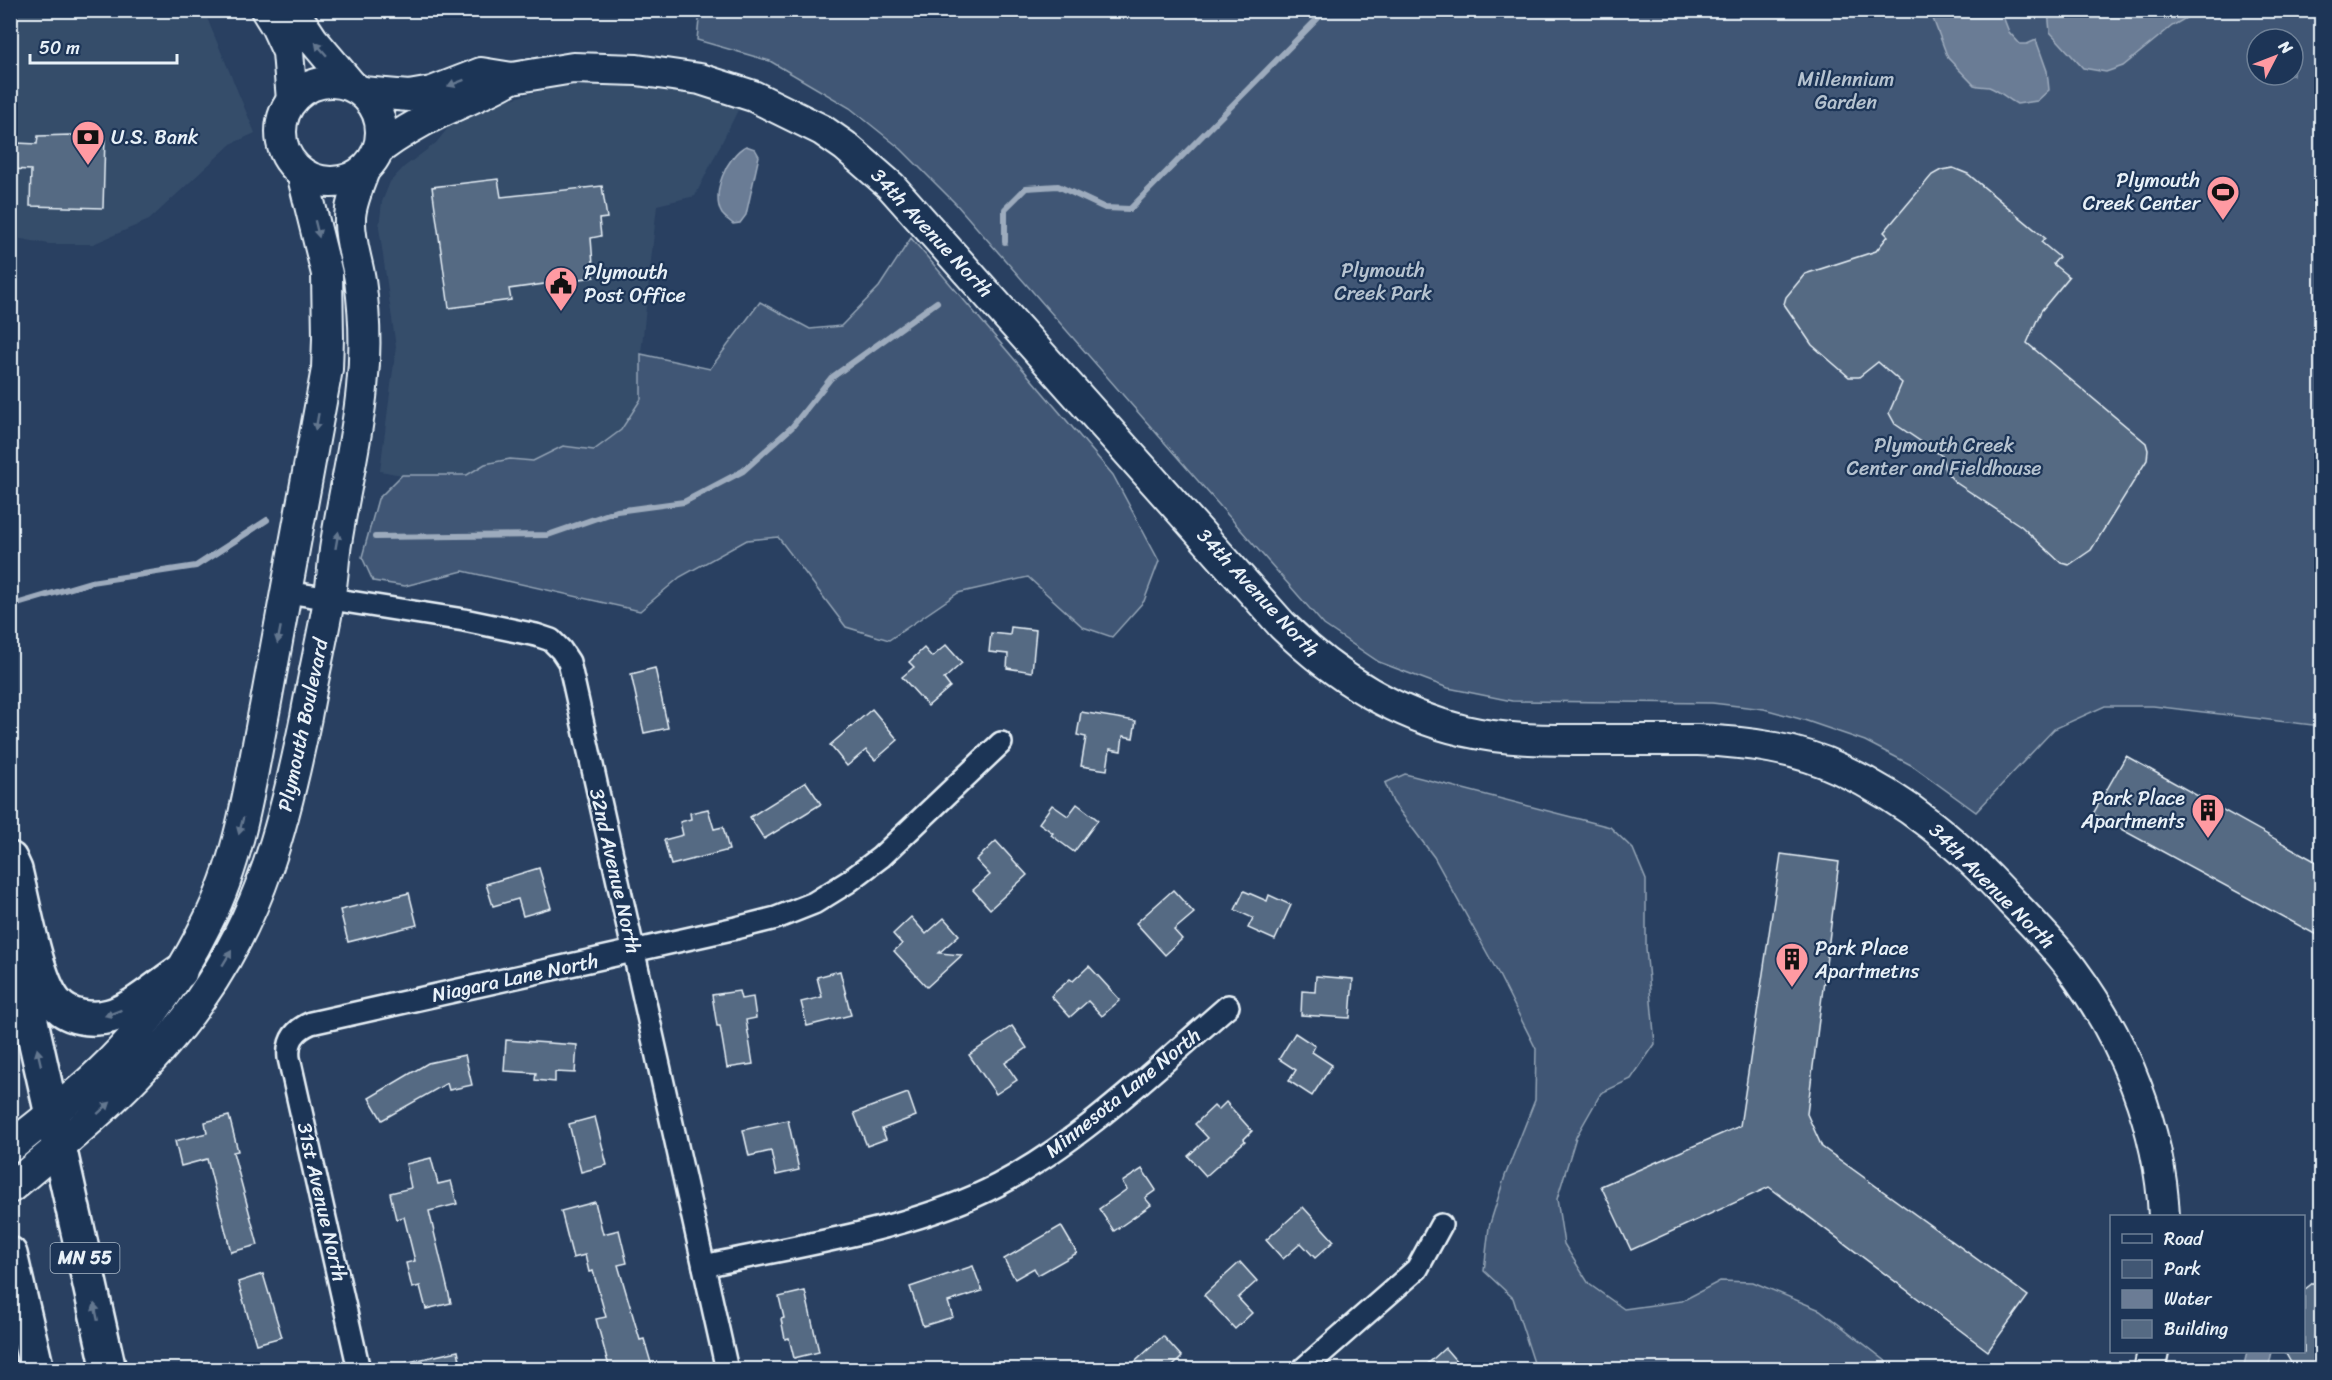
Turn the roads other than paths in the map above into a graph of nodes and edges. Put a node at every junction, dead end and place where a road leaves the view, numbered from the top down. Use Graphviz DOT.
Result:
graph roads {
  1 [pos="266,10"];
  2 [pos="293,10"];
  3 [pos="512,78"];
  4 [pos="357,89"];
  5 [pos="292,100"];
  6 [pos="371,159"];
  7 [pos="302,173"];
  8 [pos="287,592"];
  9 [pos="329,598"];
  10 [pos="1001,743"];
  11 [pos="10,859"];
  12 [pos="10,927"];
  13 [pos="633,952"];
  14 [pos="180,972"];
  15 [pos="1228,1006"];
  16 [pos="293,1036"];
  17 [pos="52,1114"];
  18 [pos="10,1147"];
  19 [pos="60,1147"];
  20 [pos="10,1188"];
  21 [pos="2163,1215"];
  22 [pos="1441,1225"];
  23 [pos="10,1254"];
  24 [pos="704,1266"];
  25 [pos="10,1345"];
  26 [pos="2153,1353"];
  27 [pos="21,1370"];
  28 [pos="37,1370"];
  29 [pos="109,1370"];
  30 [pos="360,1370"];
  31 [pos="727,1370"];
  32 [pos="1302,1370"];
  33 [pos="2149,1370"];
  1 -- 5 [label="street"];
  4 -- 2 [label="street, one-way"];
  3 -- 4 [label="street, 34th Avenue North, one-way"];
  3 -- 6 [label="street, 34th Avenue North"];
  3 -- 21 [label="street, 34th Avenue North"];
  4 -- 5 [label="street"];
  4 -- 6 [label="street"];
  5 -- 7 [label="street"];
  6 -- 7 [label="street"];
  9 -- 6 [label="street, Plymouth Boulevard, one-way"];
  7 -- 8 [label="street, Plymouth Boulevard, one-way"];
  8 -- 9 [label="street, 32nd Avenue North"];
  8 -- 14 [label="street, Plymouth Boulevard, one-way"];
  9 -- 13 [label="street, 32nd Avenue North"];
  19 -- 9 [label="street, Plymouth Boulevard, one-way"];
  10 -- 13 [label="street, Niagara Lane North"];
  14 -- 11 [label="main road, one-way"];
  17 -- 12 [label="main road, MN 55, one-way"];
  13 -- 16 [label="street, Niagara Lane North"];
  13 -- 24 [label="street, 32nd Avenue North"];
  14 -- 17 [label="street, Plymouth Boulevard"];
  15 -- 24 [label="street, Minnesota Lane North"];
  16 -- 30 [label="street, 31st Avenue North"];
  17 -- 18 [label="street, Plymouth Boulevard"];
  17 -- 19 [label="main road, MN 55"];
  19 -- 20 [label="street, Plymouth Boulevard"];
  29 -- 19 [label="main road, MN 55, one-way"];
  22 -- 32 [label="street"];
  23 -- 28 [label="main road"];
  24 -- 31 [label="street, 32nd Avenue North"];
  25 -- 27 [label="main road"];
  26 -- 33 [label="street"];
}
